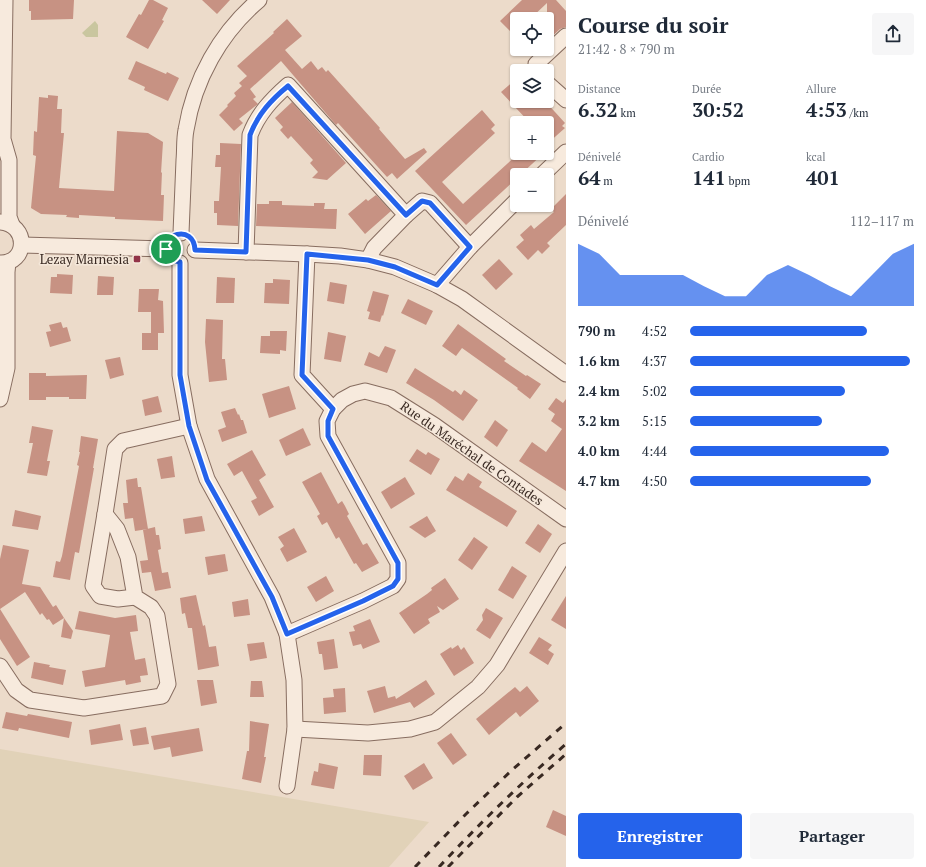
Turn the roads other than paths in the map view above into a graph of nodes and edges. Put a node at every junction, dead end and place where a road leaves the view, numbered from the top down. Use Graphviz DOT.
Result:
graph roads {
  1 [pos="4,0"];
  2 [pos="259,0"];
  3 [pos="566,36"];
  4 [pos="536,64"];
  5 [pos="554,89"];
  6 [pos="566,100"];
  7 [pos="2,144"];
  8 [pos="566,152"];
  9 [pos="549,168"];
  10 [pos="510,207"];
  11 [pos="406,215"];
  12 [pos="6,224"];
  13 [pos="181,233"];
  14 [pos="22,245"];
  15 [pos="470,247"];
  16 [pos="166,249"];
  17 [pos="195,250"];
  18 [pos="246,252"];
  19 [pos="307,254"];
  20 [pos="368,260"];
  21 [pos="180,262"];
  22 [pos="4,263"];
  23 [pos="437,285"];
  24 [pos="566,374"];
  25 [pos="0,399"];
  26 [pos="333,409"];
  27 [pos="189,426"];
  28 [pos="105,514"];
  29 [pos="566,518"];
  30 [pos="566,551"];
  31 [pos="134,597"];
  32 [pos="287,634"];
  33 [pos="0,666"];
  34 [pos="295,729"];
  35 [pos="287,786"];
  1 -- 7 [label="street"];
  2 -- 13 [label="street"];
  3 -- 4 [label="street"];
  5 -- 6 [label="street"];
  7 -- 12 [label="street"];
  8 -- 9 [label="street"];
  10 -- 15 [label="street"];
  11 -- 15 [label="street"];
  11 -- 18 [label="street"];
  11 -- 20 [label="street"];
  12 -- 14 [label="street"];
  13 -- 16 [label="street"];
  13 -- 17 [label="street"];
  14 -- 16 [label="street"];
  14 -- 22 [label="street"];
  15 -- 23 [label="street"];
  16 -- 21 [label="street"];
  17 -- 18 [label="street"];
  17 -- 21 [label="street"];
  18 -- 19 [label="street"];
  19 -- 20 [label="street"];
  19 -- 26 [label="street"];
  20 -- 23 [label="street"];
  21 -- 27 [label="street"];
  22 -- 25 [label="street"];
  23 -- 24 [label="street"];
  26 -- 29 [label="street, Rue du Maréchal de Contades"];
  26 -- 32 [label="street"];
  27 -- 28 [label="street"];
  27 -- 32 [label="street"];
  28 -- 31 [label="street"];
  28 -- 31 [label="street"];
  30 -- 34 [label="street"];
  31 -- 33 [label="street"];
  32 -- 34 [label="street"];
  34 -- 35 [label="street"];
}
